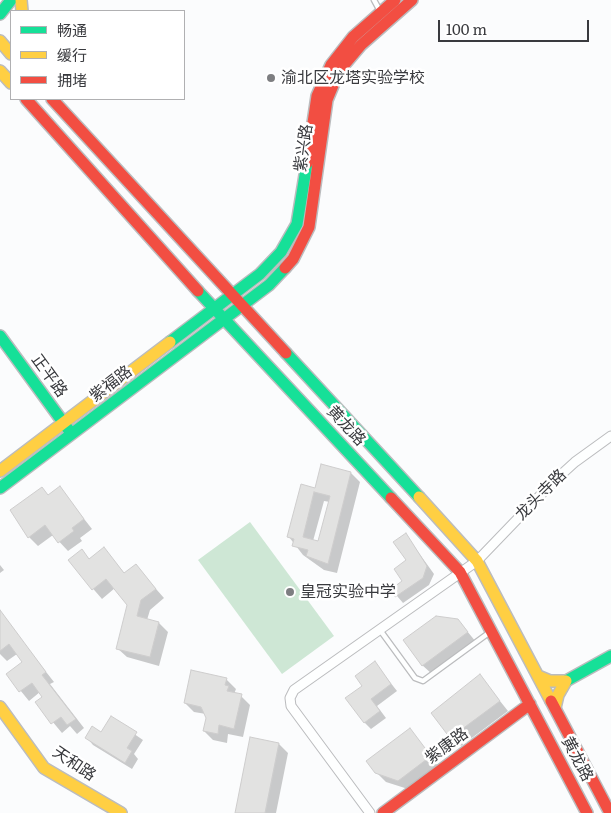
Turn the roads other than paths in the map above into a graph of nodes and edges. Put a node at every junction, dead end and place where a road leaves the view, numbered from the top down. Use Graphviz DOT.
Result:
graph roads {
  1 [pos="11,0"];
  2 [pos="374,0"];
  3 [pos="394,0"];
  4 [pos="412,0"];
  5 [pos="381,12"];
  6 [pos="0,14"];
  7 [pos="0,41"];
  8 [pos="10,53"];
  9 [pos="0,71"];
  10 [pos="7,80"];
  11 [pos="27,100"];
  12 [pos="53,100"];
  13 [pos="198,291"];
  14 [pos="232,296"];
  15 [pos="241,306"];
  16 [pos="214,309"];
  17 [pos="224,319"];
  18 [pos="195,324"];
  19 [pos="0,336"];
  20 [pos="64,423"];
  21 [pos="72,434"];
  22 [pos="611,436"];
  23 [pos="0,471"];
  24 [pos="0,488"];
  25 [pos="477,560"];
  26 [pos="460,572"];
  27 [pos="380,630"];
  28 [pos="491,631"];
  29 [pos="611,656"];
  30 [pos="538,676"];
  31 [pos="566,681"];
  32 [pos="530,704"];
  33 [pos="0,708"];
  34 [pos="555,708"];
  35 [pos="121,813"];
  36 [pos="370,813"];
  37 [pos="383,813"];
  38 [pos="587,813"];
  39 [pos="610,813"];
  1 -- 6 [label="main road"];
  2 -- 5 [label="lane"];
  3 -- 5 [label="main road, 紫兴路"];
  4 -- 15 [label="main road, 紫兴路"];
  5 -- 14 [label="main road, 紫兴路"];
  7 -- 8 [label="main road"];
  9 -- 10 [label="main road"];
  11 -- 13 [label="main road, 黄龙路"];
  12 -- 14 [label="main road, 黄龙路"];
  13 -- 16 [label="main road, 黄龙路"];
  13 -- 18 [label="main road"];
  14 -- 15 [label="main road, 黄龙路"];
  14 -- 16 [label="main road, 紫福路"];
  15 -- 17 [label="main road, 紫福路"];
  15 -- 25 [label="main road, 黄龙路"];
  16 -- 17 [label="main road, 黄龙路"];
  16 -- 18 [label="main road, 紫福路"];
  17 -- 21 [label="main road, 紫福路"];
  17 -- 26 [label="main road, 黄龙路"];
  18 -- 20 [label="main road, 紫福路"];
  19 -- 20 [label="main road, 正平路"];
  20 -- 21 [label="main road, 正平路"];
  20 -- 23 [label="main road, 紫福路"];
  21 -- 24 [label="main road, 紫福路"];
  22 -- 25 [label="street, 龙头寺路"];
  25 -- 26 [label="street, 龙头寺路"];
  25 -- 30 [label="main road, 黄龙路"];
  26 -- 27 [label="street, 龙头寺路"];
  26 -- 28 [label="main road, 黄龙路"];
  27 -- 28 [label="lane"];
  27 -- 36 [label="street, 龙头寺路"];
  28 -- 32 [label="main road, 黄龙路"];
  29 -- 31 [label="main road"];
  30 -- 31 [label="main road"];
  30 -- 34 [label="main road, 黄龙路"];
  31 -- 34 [label="main road"];
  32 -- 37 [label="main road, 紫康路"];
  32 -- 38 [label="main road, 黄龙路"];
  33 -- 35 [label="main road, 天和路"];
  34 -- 39 [label="main road, 黄龙路"];
}
